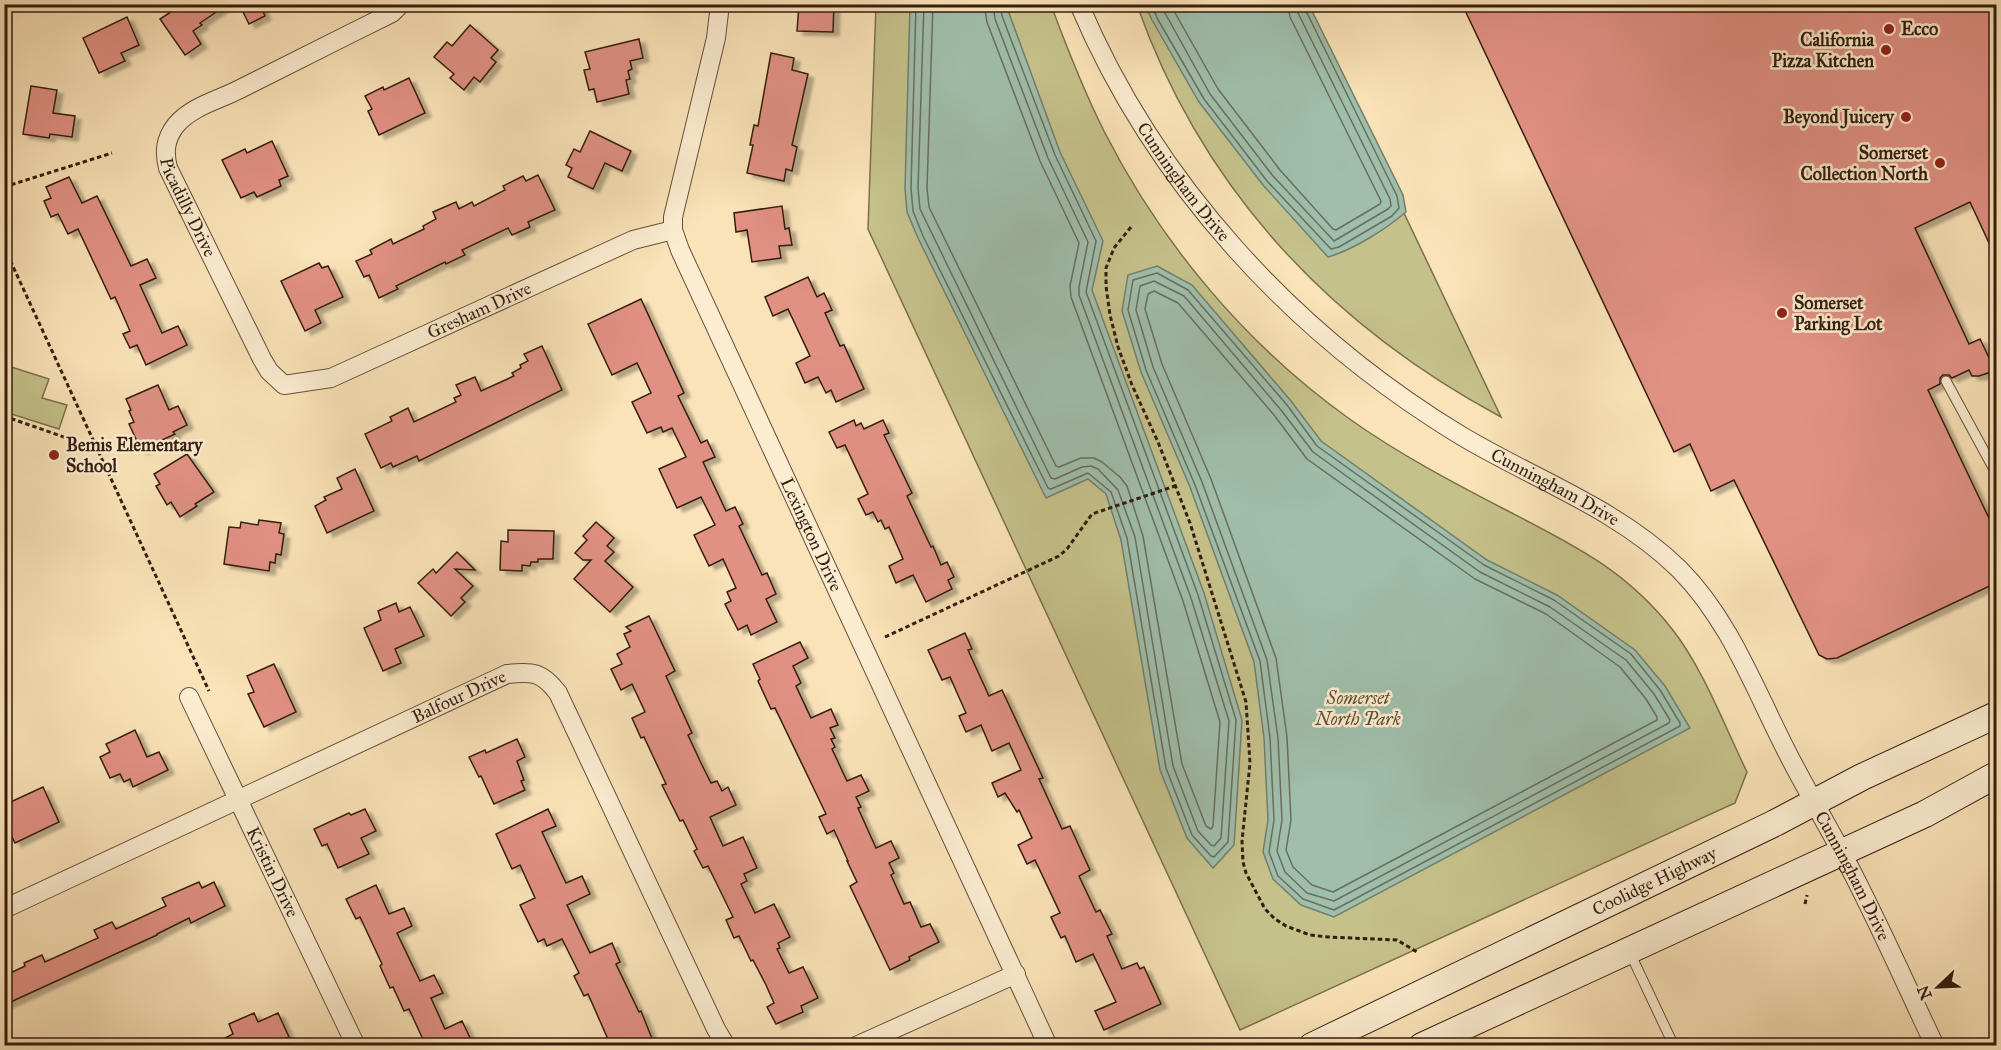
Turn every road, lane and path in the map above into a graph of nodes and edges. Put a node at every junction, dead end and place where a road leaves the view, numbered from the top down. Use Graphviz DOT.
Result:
graph roads {
  1 [pos="401,4"];
  2 [pos="720,4"];
  3 [pos="1079,4"];
  4 [pos="112,153"];
  5 [pos="4,188"];
  6 [pos="1131,227"];
  7 [pos="673,230"];
  8 [pos="4,247"];
  9 [pos="1946,381"];
  10 [pos="284,385"];
  11 [pos="4,416"];
  12 [pos="93,441"];
  13 [pos="1996,473"];
  14 [pos="1176,486"];
  15 [pos="1996,512"];
  16 [pos="1989,516"];
  17 [pos="885,637"];
  18 [pos="209,691"];
  19 [pos="189,697"];
  20 [pos="1996,715"];
  21 [pos="1996,775"];
  22 [pos="238,801"];
  23 [pos="1813,803"];
  24 [pos="1842,852"];
  25 [pos="1807,895"];
  26 [pos="1805,904"];
  27 [pos="4,909"];
  28 [pos="1629,951"];
  29 [pos="1417,952"];
  30 [pos="1016,974"];
  31 [pos="356,1046"];
  32 [pos="726,1046"];
  33 [pos="856,1046"];
  34 [pos="1048,1046"];
  35 [pos="1312,1046"];
  36 [pos="1422,1046"];
  37 [pos="1674,1046"];
  38 [pos="1935,1046"];
  1 -- 10 [label="street, Picadilly Drive"];
  2 -- 7 [label="street, Lexington Drive"];
  3 -- 23 [label="street, Cunningham Drive"];
  4 -- 5 [label="path"];
  6 -- 14 [label="path"];
  7 -- 10 [label="street, Gresham Drive"];
  7 -- 30 [label="street, Lexington Drive"];
  8 -- 12 [label="path"];
  9 -- 13 [label="lane"];
  11 -- 12 [label="path"];
  12 -- 18 [label="path"];
  14 -- 17 [label="path"];
  14 -- 29 [label="path"];
  15 -- 16 [label="path"];
  19 -- 22 [label="street, Kristin Drive"];
  20 -- 23 [label="main road, Coolidge Highway"];
  21 -- 24 [label="main road"];
  22 -- 27 [label="street, Balfour Drive"];
  22 -- 31 [label="street, Kristin Drive"];
  22 -- 32 [label="street, Balfour Drive"];
  23 -- 24 [label="street, Cunningham Drive"];
  23 -- 35 [label="main road, Coolidge Highway"];
  24 -- 28 [label="main road"];
  24 -- 38 [label="street, Cunningham Drive"];
  25 -- 26 [label="path"];
  28 -- 36 [label="main road"];
  28 -- 37 [label="lane"];
  30 -- 33 [label="street"];
  30 -- 34 [label="street, Lexington Drive"];
}
